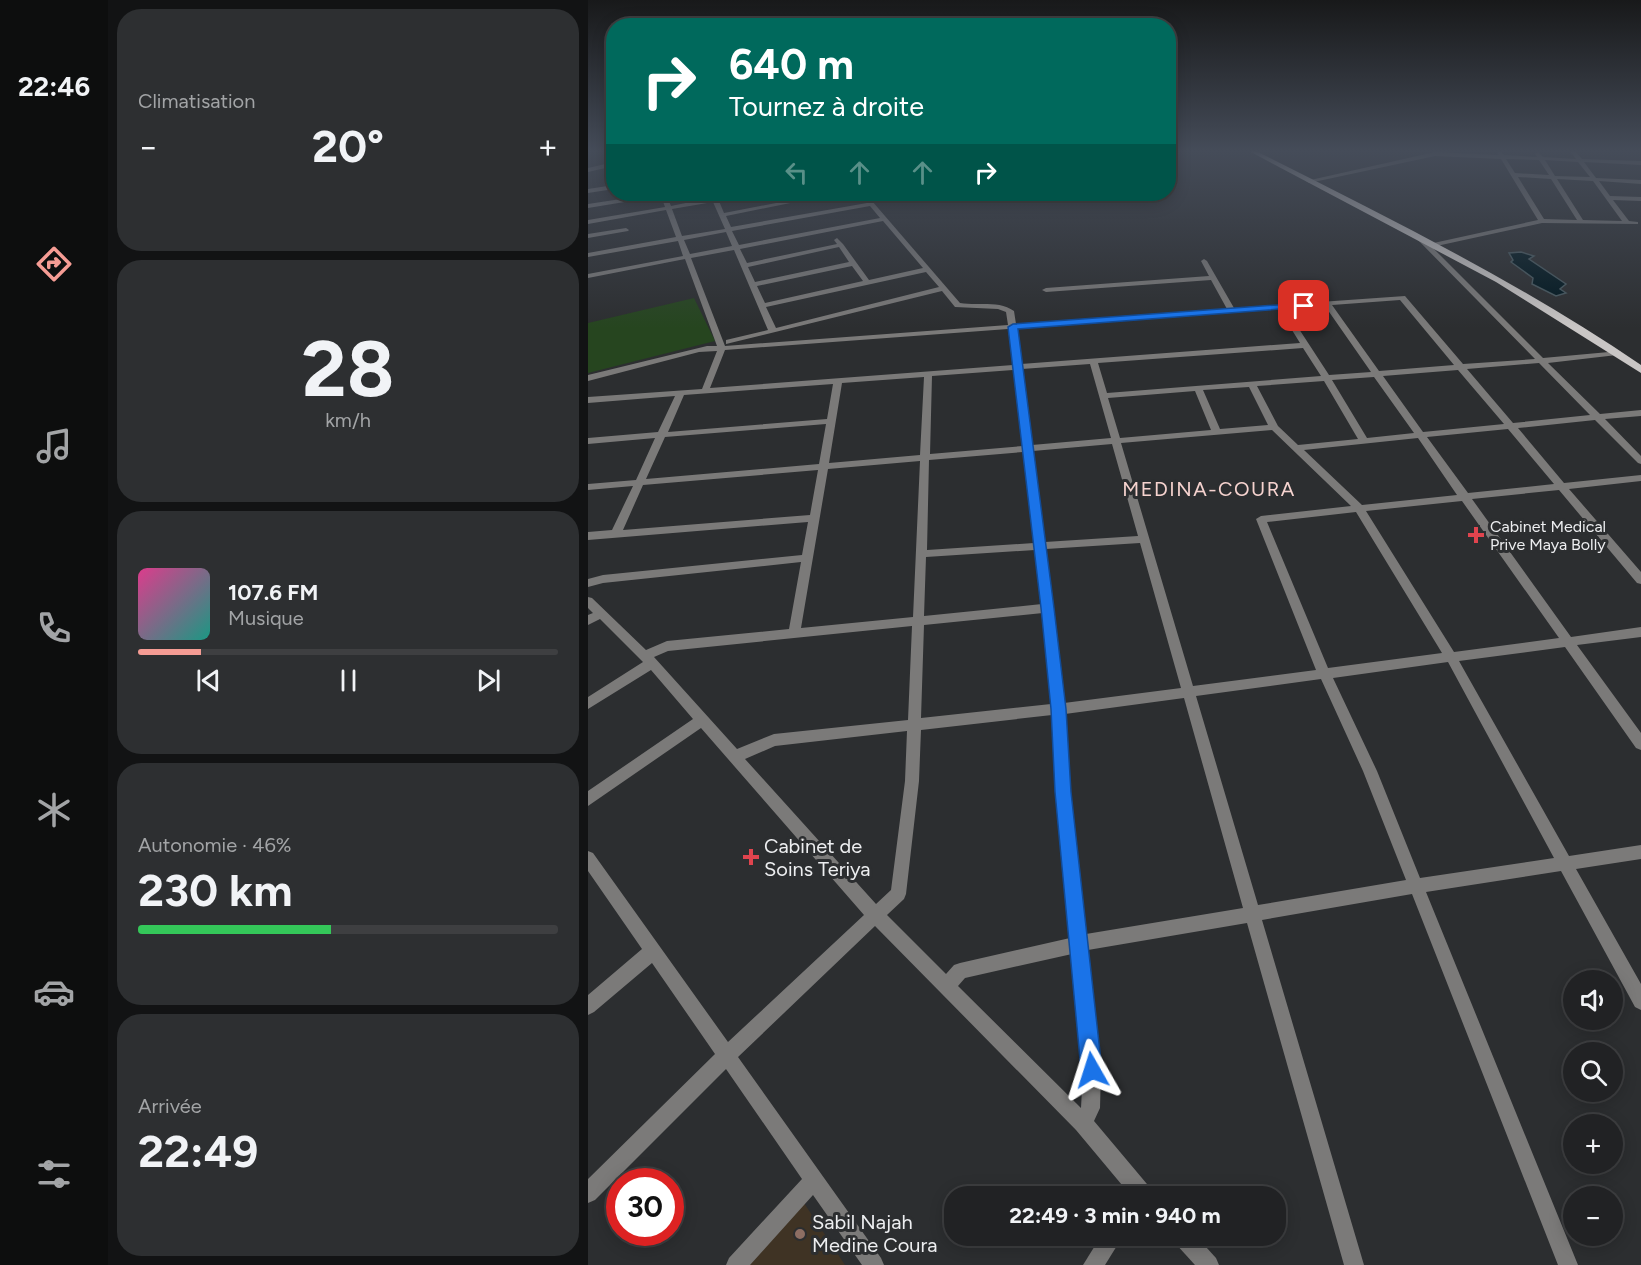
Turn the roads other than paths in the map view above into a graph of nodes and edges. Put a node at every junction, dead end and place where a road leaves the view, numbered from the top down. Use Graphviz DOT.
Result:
graph roads {
  1 [pos="653,210"];
  2 [pos="669,210"];
  3 [pos="720,210"];
  4 [pos="742,210"];
  5 [pos="821,210"];
  6 [pos="839,210"];
  7 [pos="877,210"];
  8 [pos="1365,210"];
  9 [pos="1535,210"];
  10 [pos="1574,210"];
  11 [pos="1618,210"];
  12 [pos="823,213"];
  13 [pos="722,214"];
  14 [pos="624,216"];
  15 [pos="885,219"];
  16 [pos="1580,220"];
  17 [pos="1542,221"];
  18 [pos="588,222"];
  19 [pos="1627,223"];
  20 [pos="1636,224"];
  21 [pos="626,230"];
  22 [pos="729,230"];
  23 [pos="830,230"];
  24 [pos="588,236"];
  25 [pos="680,238"];
  26 [pos="1419,238"];
  27 [pos="841,245"];
  28 [pos="1432,245"];
  29 [pos="630,248"];
  30 [pos="736,248"];
  31 [pos="588,255"];
  32 [pos="687,257"];
  33 [pos="1204,261"];
  34 [pos="854,263"];
  35 [pos="744,266"];
  36 [pos="928,269"];
  37 [pos="588,276"];
  38 [pos="1214,278"];
  39 [pos="868,283"];
  40 [pos="753,285"];
  41 [pos="943,288"];
  42 [pos="1046,290"];
  43 [pos="1328,304"];
  44 [pos="762,306"];
  45 [pos="1281,307"];
  46 [pos="1232,311"];
  47 [pos="1013,327"];
  48 [pos="773,331"];
  49 [pos="1306,345"];
  50 [pos="721,346"];
  51 [pos="1617,353"];
  52 [pos="1093,361"];
  53 [pos="1540,361"];
  54 [pos="1019,367"];
  55 [pos="1458,367"];
  56 [pos="1641,370"];
  57 [pos="928,374"];
  58 [pos="1377,374"];
  59 [pos="588,378"];
  60 [pos="1327,378"];
  61 [pos="838,381"];
  62 [pos="1252,384"];
  63 [pos="1197,388"];
  64 [pos="705,391"];
  65 [pos="681,393"];
  66 [pos="1103,396"];
  67 [pos="588,400"];
  68 [pos="1641,413"];
  69 [pos="1597,417"];
  70 [pos="831,421"];
  71 [pos="1510,426"];
  72 [pos="1274,427"];
  73 [pos="1216,431"];
  74 [pos="662,435"];
  75 [pos="1420,435"];
  76 [pos="1116,440"];
  77 [pos="588,441"];
  78 [pos="1364,441"];
  79 [pos="1296,448"];
  80 [pos="1026,449"];
  81 [pos="925,457"];
  82 [pos="1641,461"];
  83 [pos="823,466"];
  84 [pos="1641,478"];
  85 [pos="640,482"];
  86 [pos="588,487"];
  87 [pos="1562,487"];
  88 [pos="1465,497"];
  89 [pos="1359,508"];
  90 [pos="814,518"];
  91 [pos="616,534"];
  92 [pos="588,536"];
  93 [pos="1144,539"];
  94 [pos="1040,547"];
  95 [pos="921,554"];
  96 [pos="807,558"];
  97 [pos="1641,580"];
  98 [pos="588,583"];
  99 [pos="588,601"];
  100 [pos="1048,608"];
  101 [pos="595,617"];
  102 [pos="918,621"];
  103 [pos="1641,632"];
  104 [pos="794,634"];
  105 [pos="1568,642"];
  106 [pos="1450,657"];
  107 [pos="648,660"];
  108 [pos="1324,673"];
  109 [pos="1188,691"];
  110 [pos="588,704"];
  111 [pos="1058,709"];
  112 [pos="702,720"];
  113 [pos="914,723"];
  114 [pos="1641,744"];
  115 [pos="734,757"];
  116 [pos="588,799"];
  117 [pos="1641,852"];
  118 [pos="588,858"];
  119 [pos="1563,863"];
  120 [pos="1415,885"];
  121 [pos="1252,912"];
  122 [pos="874,915"];
  123 [pos="1078,944"];
  124 [pos="653,951"];
  125 [pos="946,986"];
  126 [pos="1641,1000"];
  127 [pos="588,1006"];
  128 [pos="726,1056"];
  129 [pos="1083,1123"];
  130 [pos="813,1181"];
  131 [pos="1134,1186"];
  132 [pos="588,1193"];
  133 [pos="1106,1246"];
  134 [pos="1191,1246"];
  135 [pos="736,1265"];
  136 [pos="874,1265"];
  137 [pos="1093,1265"];
  138 [pos="1209,1265"];
  139 [pos="1354,1265"];
  140 [pos="1568,1265"];
  1 -- 14 [label="street"];
  2 -- 25 [label="street"];
  3 -- 13 [label="street"];
  4 -- 13 [label="street"];
  5 -- 12 [label="street"];
  6 -- 12 [label="street"];
  7 -- 15 [label="street"];
  8 -- 26 [label="main road"];
  9 -- 17 [label="street"];
  10 -- 16 [label="street"];
  11 -- 19 [label="street"];
  12 -- 22 [label="street"];
  13 -- 22 [label="street"];
  14 -- 18 [label="street"];
  14 -- 21 [label="street"];
  15 -- 23 [label="street"];
  15 -- 36 [label="street"];
  16 -- 17 [label="street"];
  16 -- 19 [label="street"];
  17 -- 28 [label="street"];
  19 -- 20 [label="street"];
  21 -- 24 [label="street"];
  21 -- 29 [label="street"];
  22 -- 25 [label="street"];
  22 -- 30 [label="street"];
  23 -- 27 [label="street"];
  23 -- 30 [label="street"];
  25 -- 29 [label="street"];
  25 -- 32 [label="street"];
  26 -- 28 [label="main road"];
  26 -- 53 [label="street"];
  27 -- 34 [label="street"];
  27 -- 35 [label="street"];
  28 -- 51 [label="main road"];
  29 -- 31 [label="street"];
  30 -- 32 [label="street"];
  30 -- 35 [label="street"];
  32 -- 37 [label="street"];
  32 -- 50 [label="street"];
  33 -- 38 [label="street"];
  34 -- 39 [label="street"];
  34 -- 40 [label="street"];
  35 -- 40 [label="street"];
  36 -- 39 [label="street"];
  36 -- 41 [label="street"];
  38 -- 42 [label="street"];
  38 -- 46 [label="street"];
  39 -- 44 [label="street"];
  40 -- 44 [label="street"];
  41 -- 47 [label="street"];
  41 -- 48 [label="street"];
  43 -- 45 [label="street"];
  43 -- 55 [label="street"];
  43 -- 58 [label="street"];
  44 -- 48 [label="street"];
  45 -- 46 [label="street"];
  45 -- 49 [label="street"];
  46 -- 47 [label="street"];
  47 -- 50 [label="street"];
  47 -- 54 [label="street"];
  48 -- 50 [label="street"];
  49 -- 52 [label="street"];
  49 -- 60 [label="street"];
  50 -- 59 [label="street"];
  50 -- 64 [label="street"];
  51 -- 53 [label="street"];
  51 -- 56 [label="main road"];
  52 -- 54 [label="street"];
  52 -- 66 [label="street"];
  53 -- 55 [label="street"];
  53 -- 69 [label="street"];
  54 -- 57 [label="street"];
  54 -- 80 [label="street"];
  55 -- 58 [label="street"];
  55 -- 71 [label="street"];
  57 -- 61 [label="street"];
  57 -- 81 [label="street"];
  58 -- 60 [label="street"];
  58 -- 75 [label="street"];
  60 -- 62 [label="street"];
  60 -- 78 [label="street"];
  61 -- 64 [label="street"];
  61 -- 70 [label="street"];
  62 -- 63 [label="street"];
  62 -- 72 [label="street"];
  63 -- 66 [label="street"];
  63 -- 73 [label="street"];
  64 -- 65 [label="street"];
  65 -- 67 [label="street"];
  65 -- 74 [label="street"];
  66 -- 76 [label="street"];
  68 -- 69 [label="street"];
  69 -- 71 [label="street"];
  69 -- 82 [label="street"];
  70 -- 74 [label="street"];
  70 -- 83 [label="street"];
  71 -- 75 [label="street"];
  71 -- 87 [label="street"];
  72 -- 73 [label="street"];
  72 -- 79 [label="street"];
  73 -- 76 [label="street"];
  74 -- 77 [label="street"];
  74 -- 85 [label="street"];
  75 -- 78 [label="street"];
  75 -- 88 [label="street"];
  76 -- 80 [label="street"];
  76 -- 93 [label="street"];
  78 -- 79 [label="street"];
  79 -- 89 [label="street"];
  80 -- 81 [label="street"];
  80 -- 94 [label="street"];
  81 -- 83 [label="street"];
  81 -- 95 [label="street"];
  83 -- 85 [label="street"];
  83 -- 90 [label="street"];
  84 -- 87 [label="street"];
  85 -- 86 [label="street"];
  85 -- 91 [label="street"];
  87 -- 88 [label="street"];
  87 -- 97 [label="street"];
  88 -- 89 [label="street"];
  88 -- 105 [label="street"];
  89 -- 106 [label="street"];
  89 -- 108 [label="street"];
  90 -- 91 [label="street"];
  90 -- 96 [label="street"];
  91 -- 92 [label="street"];
  93 -- 94 [label="street"];
  93 -- 109 [label="street"];
  94 -- 95 [label="street"];
  94 -- 100 [label="street"];
  95 -- 102 [label="street"];
  96 -- 98 [label="street"];
  96 -- 104 [label="street"];
  99 -- 101 [label="street"];
  100 -- 102 [label="street"];
  100 -- 111 [label="street"];
  101 -- 107 [label="street"];
  102 -- 104 [label="street"];
  102 -- 113 [label="street"];
  103 -- 105 [label="street"];
  104 -- 107 [label="street"];
  105 -- 106 [label="street"];
  105 -- 114 [label="street"];
  106 -- 108 [label="street"];
  106 -- 119 [label="street"];
  107 -- 110 [label="street"];
  107 -- 112 [label="street"];
  108 -- 109 [label="street"];
  108 -- 120 [label="street"];
  109 -- 111 [label="street"];
  109 -- 121 [label="street"];
  111 -- 113 [label="street"];
  111 -- 123 [label="street"];
  112 -- 115 [label="street"];
  112 -- 116 [label="street"];
  113 -- 115 [label="street"];
  113 -- 122 [label="street"];
  115 -- 122 [label="street"];
  117 -- 119 [label="street"];
  118 -- 124 [label="street"];
  119 -- 120 [label="street"];
  119 -- 126 [label="street"];
  120 -- 121 [label="street"];
  120 -- 140 [label="street"];
  121 -- 123 [label="street"];
  121 -- 139 [label="street"];
  122 -- 125 [label="street"];
  122 -- 128 [label="street"];
  123 -- 125 [label="street"];
  123 -- 129 [label="street"];
  124 -- 127 [label="street"];
  124 -- 128 [label="street"];
  125 -- 129 [label="street"];
  128 -- 130 [label="street"];
  128 -- 132 [label="street"];
  129 -- 131 [label="street"];
  130 -- 135 [label="street"];
  130 -- 136 [label="street"];
  133 -- 137 [label="street"];
  134 -- 138 [label="street"];
}
